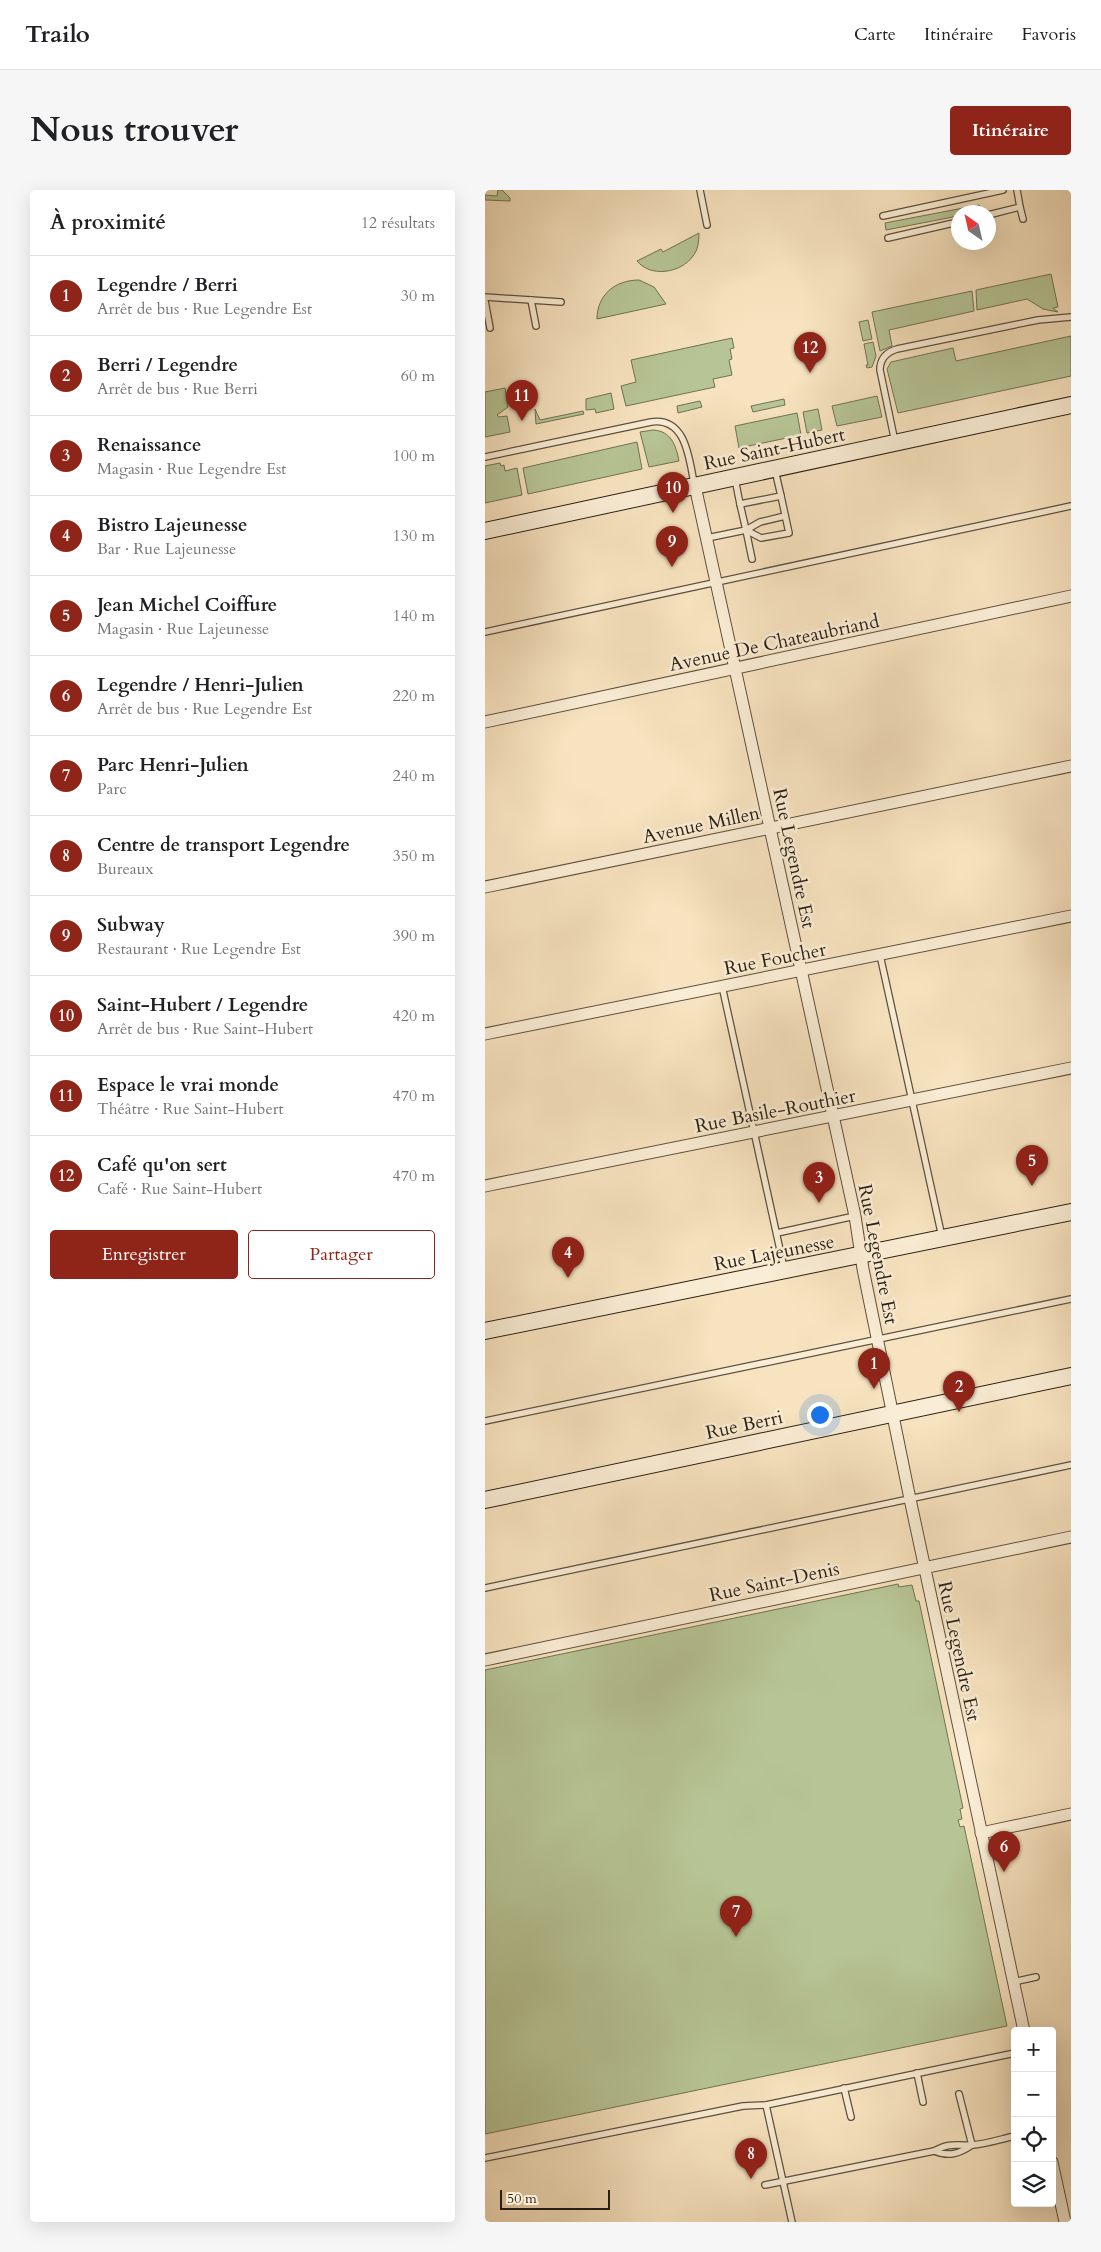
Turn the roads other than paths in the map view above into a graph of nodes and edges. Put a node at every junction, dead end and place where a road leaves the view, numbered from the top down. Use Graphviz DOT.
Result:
graph roads {
  1 [pos="700,190"];
  2 [pos="1003,190"];
  3 [pos="1017,190"];
  4 [pos="1020,207"];
  5 [pos="996,213"];
  6 [pos="883,216"];
  7 [pos="1023,219"];
  8 [pos="951,224"];
  9 [pos="707,225"];
  10 [pos="888,238"];
  11 [pos="485,297"];
  12 [pos="531,300"];
  13 [pos="485,301"];
  14 [pos="561,302"];
  15 [pos="1071,317"];
  16 [pos="537,326"];
  17 [pos="490,328"];
  18 [pos="1071,405"];
  19 [pos="895,442"];
  20 [pos="485,457"];
  21 [pos="775,468"];
  22 [pos="735,477"];
  23 [pos="695,486"];
  24 [pos="781,496"];
  25 [pos="741,504"];
  26 [pos="1071,506"];
  27 [pos="785,516"];
  28 [pos="746,530"];
  29 [pos="485,531"];
  30 [pos="707,538"];
  31 [pos="752,559"];
  32 [pos="717,583"];
  33 [pos="1071,596"];
  34 [pos="485,632"];
  35 [pos="736,669"];
  36 [pos="485,722"];
  37 [pos="1071,766"];
  38 [pos="770,828"];
  39 [pos="485,887"];
  40 [pos="1071,916"];
  41 [pos="880,955"];
  42 [pos="802,970"];
  43 [pos="722,986"];
  44 [pos="485,1034"];
  45 [pos="1071,1068"];
  46 [pos="911,1100"];
  47 [pos="834,1116"];
  48 [pos="755,1132"];
  49 [pos="485,1186"];
  50 [pos="1071,1212"];
  51 [pos="855,1216"];
  52 [pos="777,1233"];
  53 [pos="942,1239"];
  54 [pos="861,1255"];
  55 [pos="784,1270"];
  56 [pos="1071,1299"];
  57 [pos="485,1331"];
  58 [pos="877,1340"];
  59 [pos="1071,1376"];
  60 [pos="893,1414"];
  61 [pos="485,1421"];
  62 [pos="1071,1465"];
  63 [pos="910,1499"];
  64 [pos="485,1500"];
  65 [pos="1071,1538"];
  66 [pos="925,1568"];
  67 [pos="485,1588"];
  68 [pos="485,1660"];
  69 [pos="1071,1814"];
  70 [pos="981,1833"];
  71 [pos="1036,1977"];
  72 [pos="1013,1982"];
  73 [pos="1023,2027"];
  74 [pos="1011,2053"];
  75 [pos="917,2073"];
  76 [pos="844,2088"];
  77 [pos="959,2094"];
  78 [pos="923,2102"];
  79 [pos="766,2104"];
  80 [pos="851,2117"];
  81 [pos="1011,2137"];
  82 [pos="972,2145"];
  83 [pos="485,2158"];
  84 [pos="1056,2180"];
  85 [pos="783,2182"];
  86 [pos="765,2186"];
  87 [pos="792,2222"];
  88 [pos="1065,2222"];
  1 -- 9 [label="lane"];
  2 -- 6 [label="lane"];
  3 -- 4 [label="lane"];
  4 -- 5 [label="lane"];
  4 -- 7 [label="lane"];
  8 -- 10 [label="lane"];
  11 -- 12 [label="lane"];
  12 -- 14 [label="lane"];
  12 -- 16 [label="lane"];
  13 -- 17 [label="lane"];
  15 -- 19 [label="lane"];
  18 -- 19 [label="main road, Rue Saint-Hubert"];
  19 -- 21 [label="main road, Rue Saint-Hubert"];
  20 -- 23 [label="lane"];
  21 -- 22 [label="main road, Rue Saint-Hubert"];
  21 -- 24 [label="lane"];
  22 -- 23 [label="main road, Rue Saint-Hubert"];
  22 -- 25 [label="lane"];
  23 -- 29 [label="main road, Rue Saint-Hubert"];
  23 -- 30 [label="street, Rue Legendre Est"];
  24 -- 25 [label="lane"];
  24 -- 27 [label="lane"];
  25 -- 28 [label="lane"];
  26 -- 32 [label="lane"];
  27 -- 28 [label="lane"];
  27 -- 28 [label="lane"];
  28 -- 30 [label="lane"];
  28 -- 31 [label="lane"];
  30 -- 32 [label="street, Rue Legendre Est"];
  32 -- 34 [label="lane"];
  32 -- 35 [label="street, Rue Legendre Est"];
  33 -- 35 [label="street, Avenue De Chateaubriand"];
  35 -- 36 [label="street, Avenue De Chateaubriand"];
  35 -- 38 [label="street, Rue Legendre Est"];
  37 -- 38 [label="street, Avenue Millen"];
  38 -- 39 [label="street, Avenue Millen"];
  38 -- 42 [label="street, Rue Legendre Est"];
  40 -- 41 [label="street, Rue Foucher"];
  41 -- 42 [label="street, Rue Foucher"];
  41 -- 46 [label="lane"];
  42 -- 43 [label="street, Rue Foucher"];
  42 -- 47 [label="street, Rue Legendre Est"];
  43 -- 44 [label="street, Rue Foucher"];
  43 -- 48 [label="lane"];
  45 -- 46 [label="street, Rue Basile-Routhier"];
  46 -- 47 [label="street, Rue Basile-Routhier"];
  46 -- 53 [label="lane"];
  47 -- 48 [label="street, Rue Basile-Routhier"];
  47 -- 51 [label="street, Rue Legendre Est"];
  48 -- 49 [label="street, Rue Basile-Routhier"];
  48 -- 52 [label="lane"];
  50 -- 53 [label="main road, Rue Lajeunesse"];
  51 -- 52 [label="lane"];
  51 -- 54 [label="street, Rue Legendre Est"];
  52 -- 55 [label="lane"];
  53 -- 54 [label="main road, Rue Lajeunesse"];
  54 -- 55 [label="main road, Rue Lajeunesse"];
  54 -- 58 [label="street, Rue Legendre Est"];
  55 -- 57 [label="main road, Rue Lajeunesse"];
  56 -- 58 [label="lane"];
  58 -- 60 [label="street, Rue Legendre Est"];
  58 -- 61 [label="lane"];
  59 -- 60 [label="main road, Rue Berri"];
  60 -- 63 [label="street, Rue Legendre Est"];
  60 -- 64 [label="main road, Rue Berri"];
  62 -- 63 [label="lane"];
  63 -- 66 [label="street, Rue Legendre Est"];
  63 -- 67 [label="lane"];
  65 -- 66 [label="street, Rue Saint-Denis"];
  66 -- 68 [label="street, Rue Saint-Denis"];
  66 -- 70 [label="street, Rue Legendre Est"];
  69 -- 70 [label="street"];
  70 -- 72 [label="street, Rue Legendre Est"];
  71 -- 72 [label="lane"];
  72 -- 73 [label="street, Rue Legendre Est"];
  74 -- 75 [label="lane"];
  75 -- 76 [label="lane"];
  75 -- 78 [label="lane"];
  76 -- 79 [label="lane"];
  76 -- 80 [label="lane"];
  77 -- 82 [label="lane"];
  79 -- 83 [label="lane"];
  79 -- 85 [label="lane"];
  81 -- 82 [label="lane"];
  82 -- 85 [label="lane"];
  84 -- 88 [label="street"];
  85 -- 86 [label="lane"];
  85 -- 87 [label="lane"];
}
